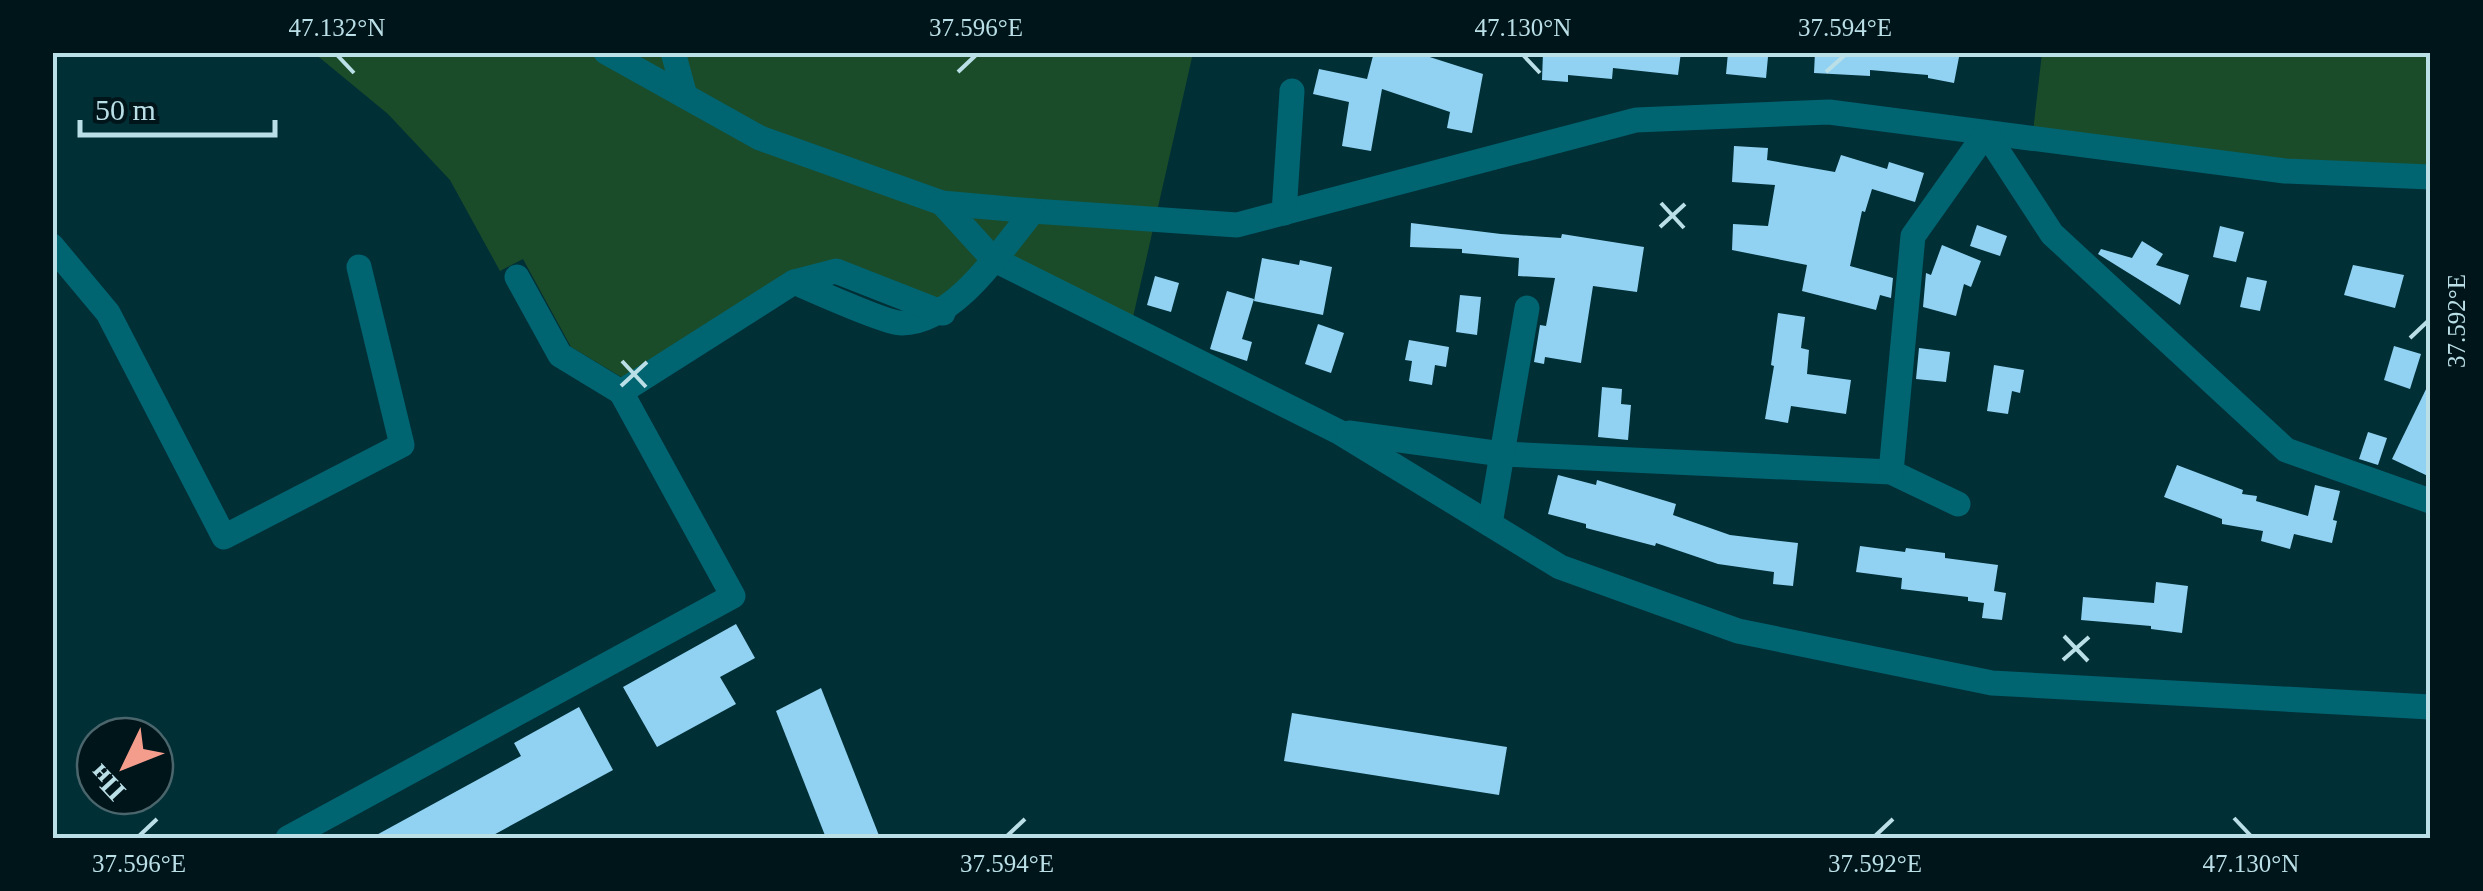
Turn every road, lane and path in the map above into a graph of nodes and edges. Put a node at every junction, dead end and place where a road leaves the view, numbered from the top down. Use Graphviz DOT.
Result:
graph roads {
  1 [pos="606,52"];
  2 [pos="674,52"];
  3 [pos="1292,91"];
  4 [pos="685,96"];
  5 [pos="1986,133"];
  6 [pos="2430,177"];
  7 [pos="942,203"];
  8 [pos="1033,211"];
  9 [pos="1284,212"];
  10 [pos="52,246"];
  11 [pos="993,260"];
  12 [pos="359,267"];
  13 [pos="517,277"];
  14 [pos="1527,308"];
  15 [pos="621,392"];
  16 [pos="1339,432"];
  17 [pos="1502,454"];
  18 [pos="1891,472"];
  19 [pos="2430,501"];
  20 [pos="1958,504"];
  21 [pos="1490,524"];
  22 [pos="2430,707"];
  23 [pos="304,835"];
  1 -- 4 [label="street"];
  2 -- 4 [label="street"];
  3 -- 9 [label="street"];
  4 -- 7 [label="street"];
  5 -- 6 [label="street"];
  5 -- 9 [label="street"];
  5 -- 18 [label="street"];
  5 -- 19 [label="street"];
  7 -- 8 [label="street"];
  7 -- 11 [label="street"];
  8 -- 9 [label="street"];
  8 -- 11 [label="street"];
  10 -- 12 [label="street"];
  11 -- 15 [label="street"];
  11 -- 16 [label="street"];
  13 -- 15 [label="street"];
  14 -- 17 [label="street"];
  15 -- 23 [label="street"];
  16 -- 17 [label="street"];
  16 -- 21 [label="street"];
  17 -- 18 [label="street"];
  17 -- 21 [label="street"];
  18 -- 20 [label="street"];
  21 -- 22 [label="street"];
}
